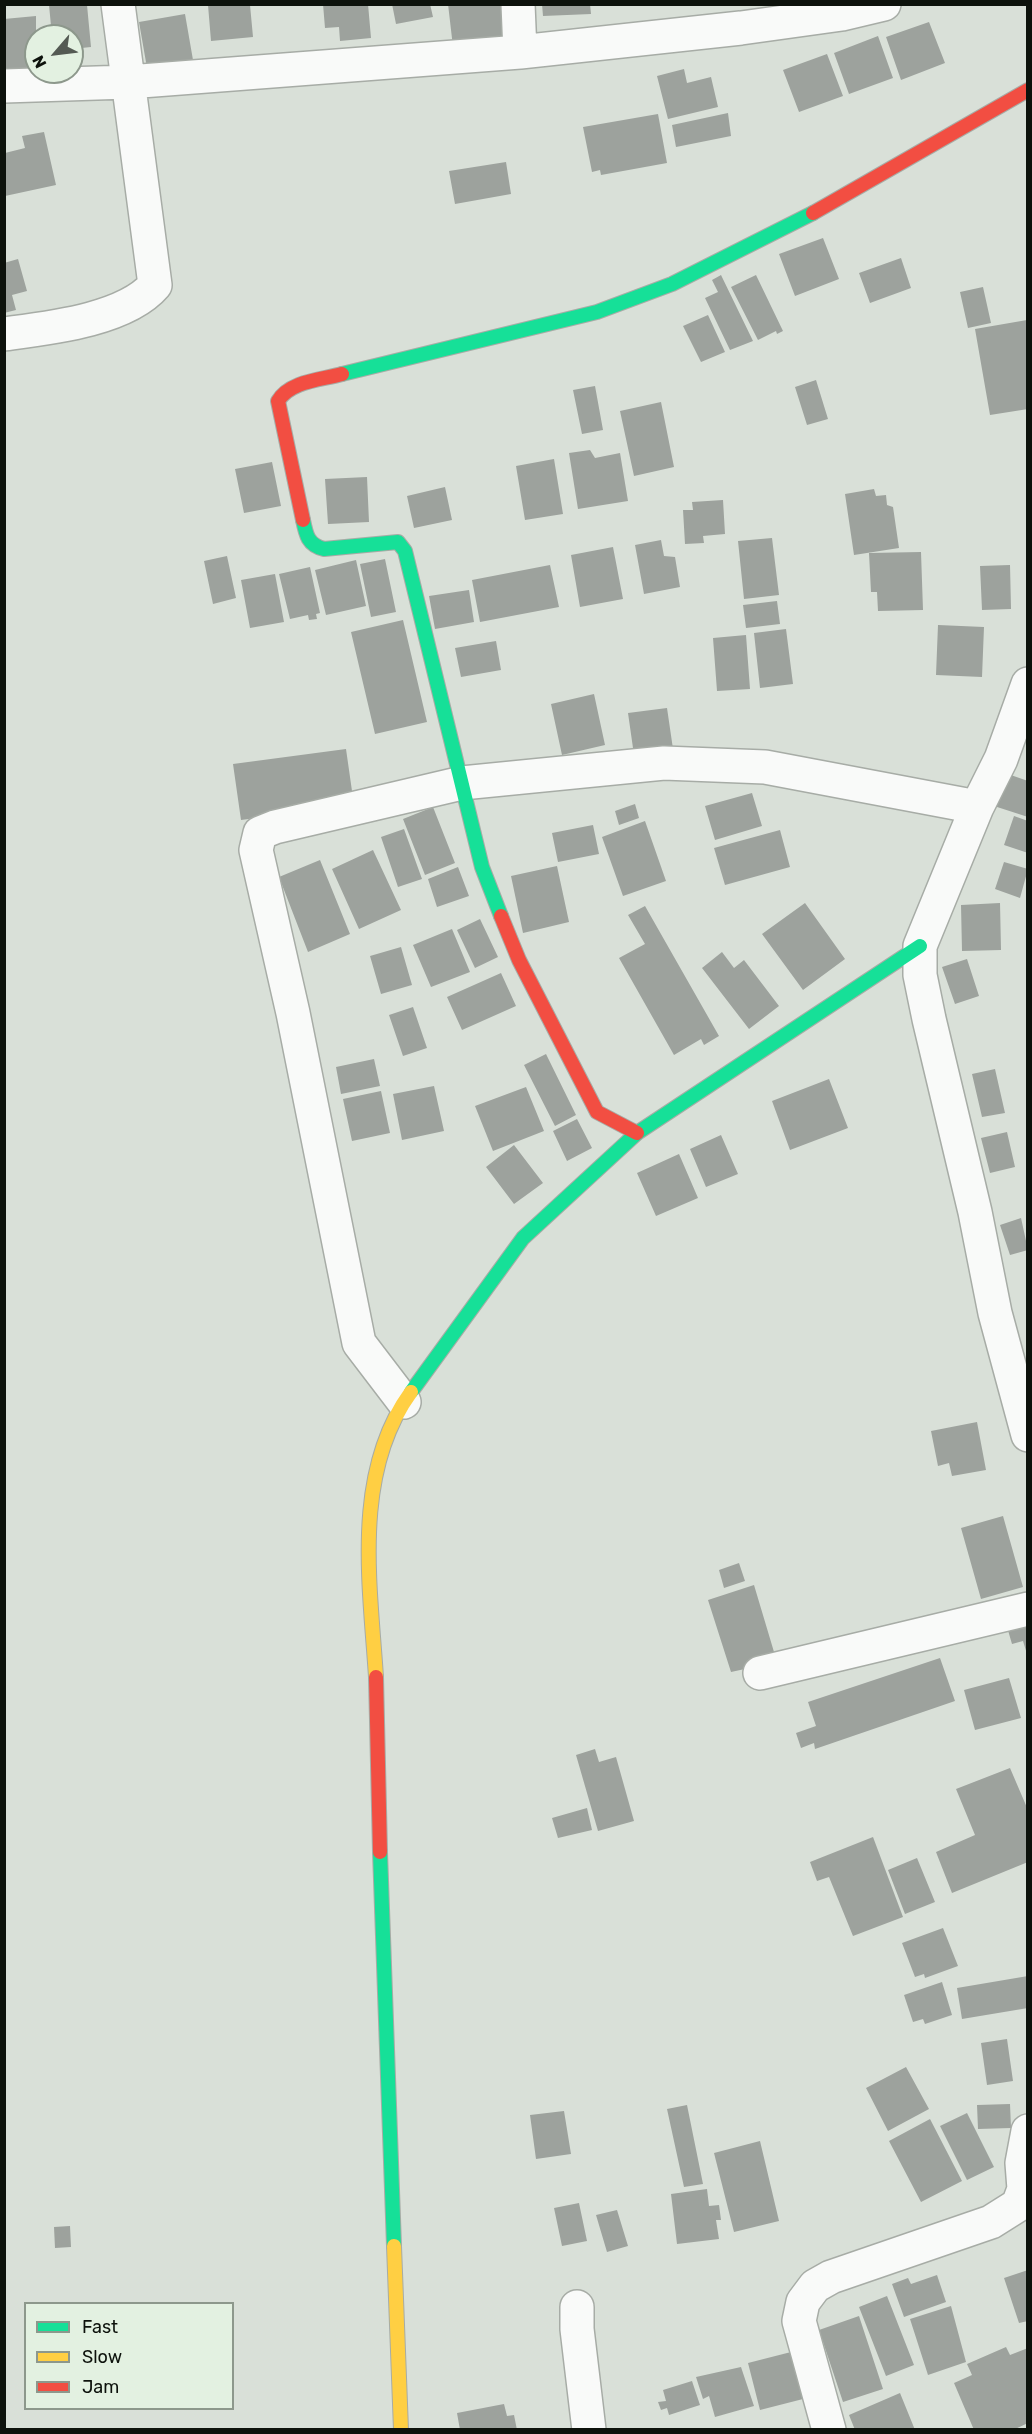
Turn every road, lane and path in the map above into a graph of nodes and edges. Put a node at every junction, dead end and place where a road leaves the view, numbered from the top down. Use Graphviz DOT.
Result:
graph roads {
  1 [pos="118,4"];
  2 [pos="518,4"];
  3 [pos="884,4"];
  4 [pos="520,52"];
  5 [pos="128,82"];
  6 [pos="4,86"];
  7 [pos="1028,90"];
  8 [pos="4,333"];
  9 [pos="1028,684"];
  10 [pos="462,783"];
  11 [pos="976,807"];
  12 [pos="920,946"];
  13 [pos="637,1133"];
  14 [pos="404,1402"];
  15 [pos="1028,1435"];
  16 [pos="1028,1609"];
  17 [pos="760,1673"];
  18 [pos="1028,2131"];
  19 [pos="577,2307"];
  20 [pos="401,2430"];
  21 [pos="589,2430"];
  22 [pos="829,2430"];
  1 -- 5 [label="street"];
  2 -- 4 [label="street"];
  3 -- 4 [label="street"];
  4 -- 5 [label="street"];
  5 -- 6 [label="street"];
  5 -- 8 [label="street"];
  7 -- 10 [label="street"];
  9 -- 11 [label="street"];
  10 -- 11 [label="street"];
  10 -- 13 [label="street"];
  10 -- 14 [label="street"];
  11 -- 12 [label="street"];
  12 -- 13 [label="street"];
  12 -- 15 [label="street"];
  13 -- 14 [label="street"];
  14 -- 20 [label="street"];
  16 -- 17 [label="street"];
  18 -- 22 [label="street"];
  19 -- 21 [label="street"];
}
